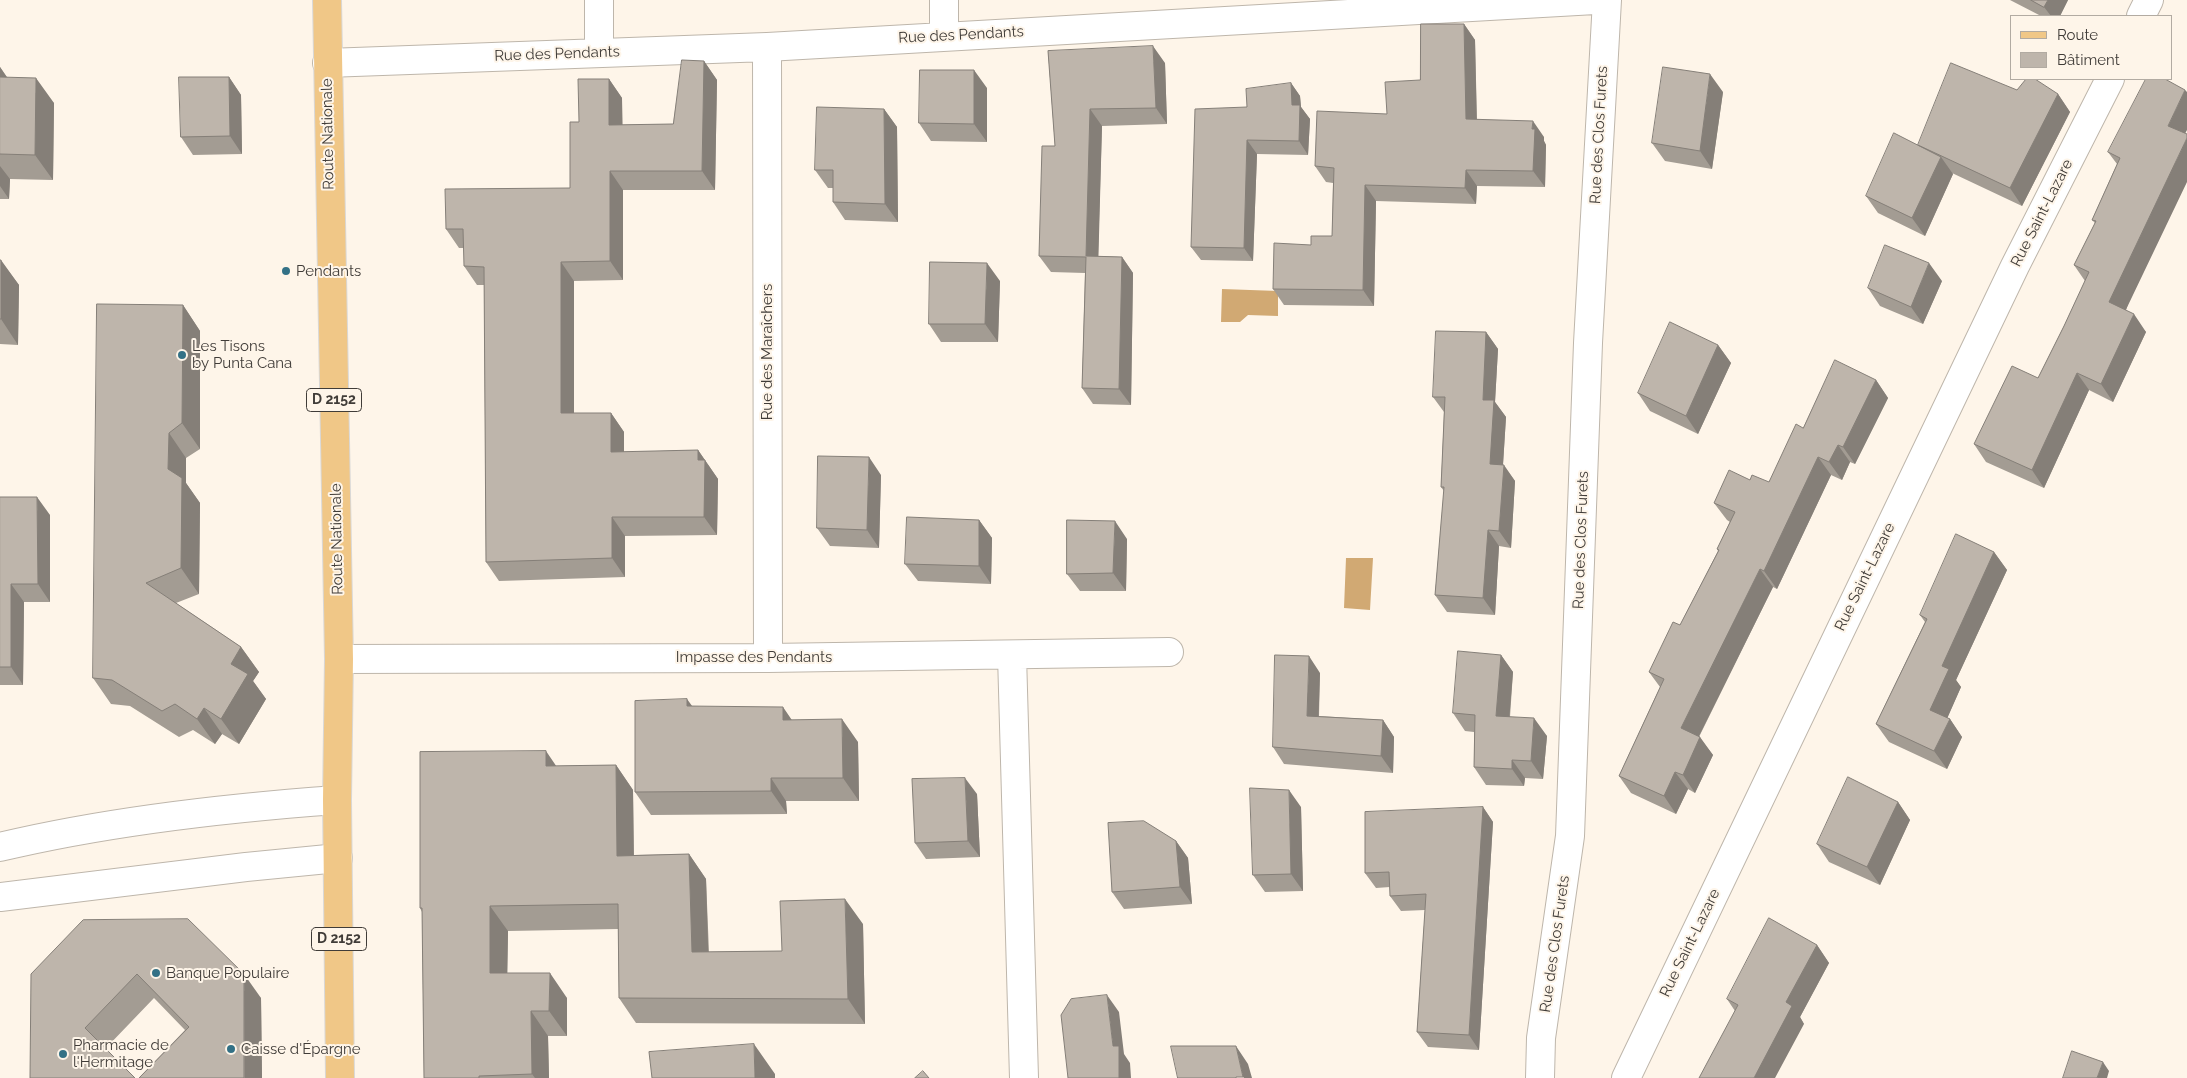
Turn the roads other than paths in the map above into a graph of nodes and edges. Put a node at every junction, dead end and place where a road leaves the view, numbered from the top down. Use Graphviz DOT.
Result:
graph roads {
  1 [pos="327,0"];
  2 [pos="599,0"];
  3 [pos="944,0"];
  4 [pos="1595,0"];
  5 [pos="1607,0"];
  6 [pos="2149,0"];
  7 [pos="2142,15"];
  8 [pos="944,36"];
  9 [pos="767,46"];
  10 [pos="599,53"];
  11 [pos="327,63"];
  12 [pos="2109,80"];
  13 [pos="1168,652"];
  14 [pos="1012,655"];
  15 [pos="768,658"];
  16 [pos="339,659"];
  17 [pos="337,800"];
  18 [pos="0,847"];
  19 [pos="338,858"];
  20 [pos="0,897"];
  21 [pos="340,1078"];
  22 [pos="1024,1078"];
  23 [pos="1540,1078"];
  24 [pos="1626,1078"];
  1 -- 11 [label="main road, Route Nationale / D 2152"];
  2 -- 10 [label="street"];
  3 -- 8 [label="street"];
  4 -- 8 [label="street, Rue des Pendants"];
  5 -- 23 [label="street, Rue des Clos Furets"];
  6 -- 7 [label="street"];
  8 -- 9 [label="street, Rue des Pendants"];
  9 -- 10 [label="street, Rue des Pendants"];
  9 -- 15 [label="street, Rue des Maraîchers"];
  10 -- 11 [label="street, Rue des Pendants"];
  11 -- 16 [label="main road, Route Nationale / D 2152"];
  12 -- 24 [label="street, Rue Saint-Lazare"];
  13 -- 14 [label="street, Impasse des Pendants"];
  14 -- 15 [label="street, Impasse des Pendants"];
  14 -- 22 [label="street"];
  15 -- 16 [label="street, Impasse des Pendants"];
  16 -- 17 [label="main road, Route Nationale / D 2152"];
  17 -- 18 [label="street"];
  17 -- 19 [label="main road, Route Nationale / D 2152"];
  19 -- 20 [label="street"];
  19 -- 21 [label="main road, Route Nationale / D 2152"];
}
